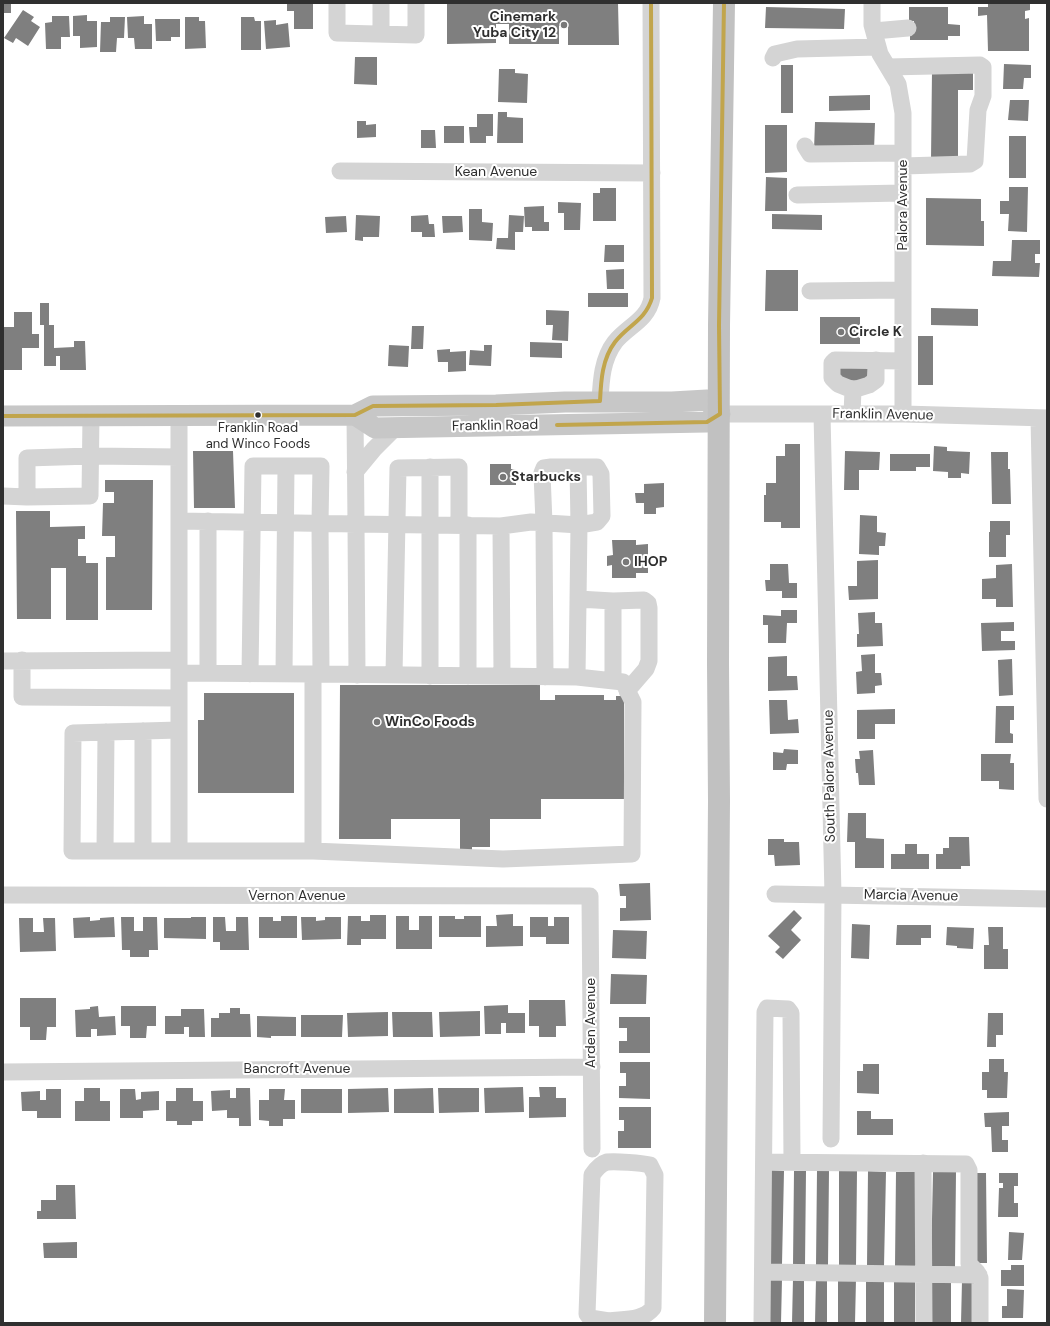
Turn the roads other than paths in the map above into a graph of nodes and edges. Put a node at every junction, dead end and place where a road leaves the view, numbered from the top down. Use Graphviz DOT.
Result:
graph roads {
  1 [pos="337,3"];
  2 [pos="381,3"];
  3 [pos="416,3"];
  4 [pos="651,3"];
  5 [pos="724,3"];
  6 [pos="872,3"];
  7 [pos="908,28"];
  8 [pos="381,34"];
  9 [pos="876,39"];
  10 [pos="774,58"];
  11 [pos="888,67"];
  12 [pos="805,146"];
  13 [pos="903,159"];
  14 [pos="340,171"];
  15 [pos="652,173"];
  16 [pos="903,193"];
  17 [pos="797,195"];
  18 [pos="903,290"];
  19 [pos="810,291"];
  20 [pos="876,360"];
  21 [pos="903,360"];
  22 [pos="853,390"];
  23 [pos="600,401"];
  24 [pos="720,414"];
  25 [pos="822,414"];
  26 [pos="852,414"];
  27 [pos="903,414"];
  28 [pos="179,415"];
  29 [pos="355,415"];
  30 [pos="3,416"];
  31 [pos="91,416"];
  32 [pos="1043,418"];
  33 [pos="395,428"];
  34 [pos="91,456"];
  35 [pos="179,457"];
  36 [pos="286,466"];
  37 [pos="578,466"];
  38 [pos="430,467"];
  39 [pos="356,472"];
  40 [pos="3,496"];
  41 [pos="26,497"];
  42 [pos="179,521"];
  43 [pos="208,521"];
  44 [pos="252,522"];
  45 [pos="285,522"];
  46 [pos="320,523"];
  47 [pos="544,523"];
  48 [pos="356,524"];
  49 [pos="397,524"];
  50 [pos="431,525"];
  51 [pos="464,525"];
  52 [pos="579,525"];
  53 [pos="501,526"];
  54 [pos="578,598"];
  55 [pos="613,601"];
  56 [pos="22,660"];
  57 [pos="3,661"];
  58 [pos="179,666"];
  59 [pos="208,673"];
  60 [pos="250,674"];
  61 [pos="284,674"];
  62 [pos="317,674"];
  63 [pos="358,675"];
  64 [pos="394,675"];
  65 [pos="430,676"];
  66 [pos="468,676"];
  67 [pos="502,676"];
  68 [pos="545,677"];
  69 [pos="577,677"];
  70 [pos="613,681"];
  71 [pos="627,691"];
  72 [pos="179,698"];
  73 [pos="179,730"];
  74 [pos="143,731"];
  75 [pos="106,732"];
  76 [pos="1047,799"];
  77 [pos="105,851"];
  78 [pos="143,851"];
  79 [pos="179,851"];
  80 [pos="312,851"];
  81 [pos="775,894"];
  82 [pos="3,895"];
  83 [pos="833,895"];
  84 [pos="590,896"];
  85 [pos="1047,899"];
  86 [pos="592,1067"];
  87 [pos="3,1072"];
  88 [pos="831,1139"];
  89 [pos="592,1149"];
  90 [pos="764,1162"];
  91 [pos="792,1162"];
  92 [pos="923,1163"];
  93 [pos="763,1272"];
  94 [pos="924,1275"];
  95 [pos="979,1275"];
  96 [pos="609,1322"];
  97 [pos="715,1323"];
  98 [pos="762,1323"];
  99 [pos="924,1323"];
  100 [pos="980,1323"];
  1 -- 8 [label="street"];
  2 -- 8 [label="street"];
  3 -- 8 [label="street"];
  4 -- 15 [label="street"];
  5 -- 24 [label="highway"];
  6 -- 9 [label="street, Palora Avenue"];
  7 -- 9 [label="street"];
  9 -- 10 [label="street"];
  9 -- 11 [label="street, Palora Avenue"];
  11 -- 13 [label="street, Palora Avenue"];
  11 -- 13 [label="street"];
  12 -- 13 [label="street"];
  13 -- 16 [label="street, Palora Avenue"];
  14 -- 15 [label="street, Kean Avenue"];
  15 -- 23 [label="street"];
  16 -- 17 [label="street"];
  16 -- 18 [label="street, Palora Avenue"];
  18 -- 19 [label="street"];
  18 -- 21 [label="street, Palora Avenue"];
  20 -- 21 [label="street"];
  20 -- 22 [label="street"];
  20 -- 22 [label="street"];
  21 -- 27 [label="street, Palora Avenue"];
  22 -- 26 [label="street"];
  23 -- 24 [label="main road, Franklin Road"];
  23 -- 29 [label="main road, Franklin Road"];
  24 -- 25 [label="street, Franklin Avenue"];
  24 -- 33 [label="main road, Franklin Road"];
  24 -- 97 [label="highway"];
  25 -- 26 [label="street, Franklin Avenue"];
  25 -- 83 [label="street, South Palora Avenue"];
  26 -- 27 [label="street, Franklin Avenue"];
  27 -- 32 [label="street, Franklin Avenue"];
  28 -- 29 [label="main road, Franklin Road"];
  28 -- 31 [label="main road, Franklin Road"];
  28 -- 35 [label="street"];
  29 -- 33 [label="main road, Franklin Road"];
  29 -- 39 [label="street"];
  30 -- 31 [label="main road, Franklin Road"];
  31 -- 34 [label="street"];
  32 -- 76 [label="street"];
  33 -- 39 [label="street"];
  34 -- 35 [label="street"];
  34 -- 41 [label="street"];
  34 -- 41 [label="street"];
  35 -- 42 [label="street"];
  36 -- 44 [label="street"];
  36 -- 45 [label="street"];
  36 -- 46 [label="street"];
  37 -- 47 [label="street"];
  37 -- 52 [label="street"];
  37 -- 52 [label="street"];
  38 -- 49 [label="street"];
  38 -- 50 [label="street"];
  38 -- 51 [label="street"];
  39 -- 48 [label="street"];
  40 -- 41 [label="street"];
  42 -- 43 [label="street"];
  42 -- 58 [label="street"];
  43 -- 44 [label="street"];
  43 -- 59 [label="street"];
  44 -- 45 [label="street"];
  44 -- 60 [label="street"];
  45 -- 46 [label="street"];
  45 -- 61 [label="street"];
  46 -- 48 [label="street"];
  46 -- 62 [label="street"];
  47 -- 52 [label="street"];
  47 -- 53 [label="street"];
  47 -- 68 [label="street"];
  48 -- 49 [label="street"];
  48 -- 63 [label="street"];
  49 -- 50 [label="street"];
  49 -- 64 [label="street"];
  50 -- 51 [label="street"];
  50 -- 65 [label="street"];
  51 -- 53 [label="street"];
  51 -- 66 [label="street"];
  52 -- 54 [label="street"];
  53 -- 67 [label="street"];
  54 -- 55 [label="street"];
  54 -- 69 [label="street"];
  55 -- 70 [label="street"];
  55 -- 71 [label="street"];
  56 -- 57 [label="street"];
  56 -- 58 [label="street"];
  56 -- 72 [label="street"];
  58 -- 59 [label="street"];
  58 -- 72 [label="street"];
  59 -- 60 [label="street"];
  60 -- 61 [label="street"];
  61 -- 62 [label="street"];
  62 -- 63 [label="street"];
  62 -- 80 [label="street"];
  63 -- 64 [label="street"];
  64 -- 65 [label="street"];
  65 -- 66 [label="street"];
  66 -- 67 [label="street"];
  67 -- 68 [label="street"];
  68 -- 69 [label="street"];
  69 -- 70 [label="street"];
  70 -- 71 [label="street"];
  71 -- 80 [label="street"];
  72 -- 73 [label="street"];
  73 -- 74 [label="street"];
  73 -- 79 [label="street"];
  74 -- 75 [label="street"];
  74 -- 78 [label="street"];
  75 -- 77 [label="street"];
  75 -- 77 [label="street"];
  77 -- 78 [label="street"];
  78 -- 79 [label="street"];
  79 -- 80 [label="street"];
  81 -- 83 [label="street, Marcia Avenue"];
  82 -- 84 [label="street, Vernon Avenue"];
  83 -- 85 [label="street, Marcia Avenue"];
  83 -- 88 [label="street, South Palora Avenue"];
  84 -- 86 [label="street, Arden Avenue"];
  86 -- 87 [label="street, Bancroft Avenue"];
  86 -- 89 [label="street, Arden Avenue"];
  90 -- 91 [label="street"];
  90 -- 91 [label="street"];
  90 -- 93 [label="street"];
  91 -- 92 [label="street"];
  92 -- 94 [label="street"];
  92 -- 95 [label="street"];
  93 -- 94 [label="street"];
  93 -- 98 [label="street"];
  94 -- 95 [label="street"];
  94 -- 99 [label="street"];
  95 -- 100 [label="street"];
  96 -- 96 [label="street"];
}
